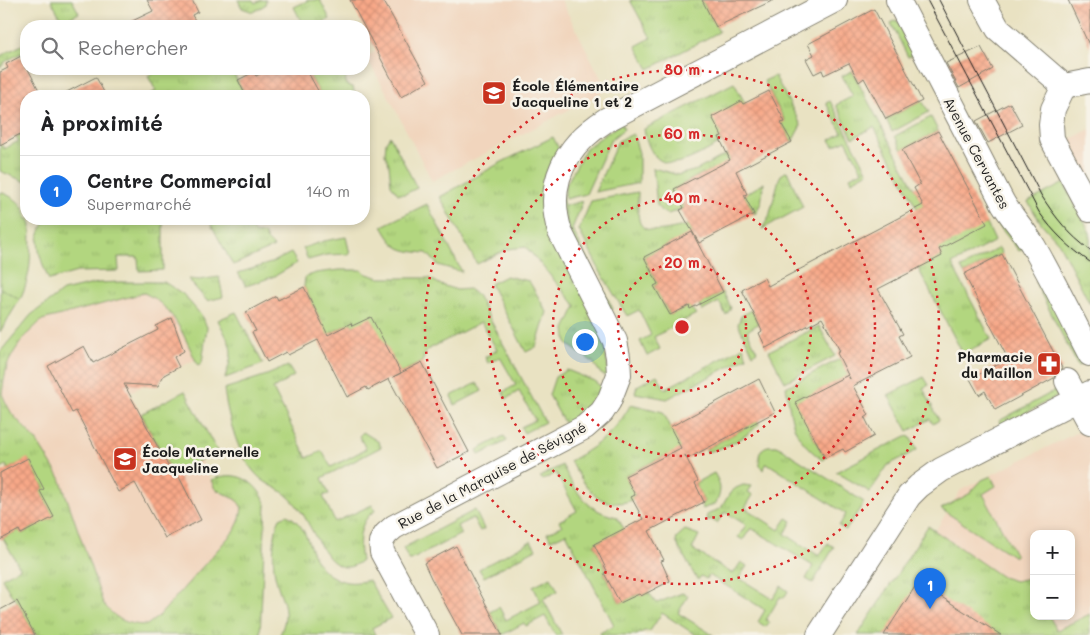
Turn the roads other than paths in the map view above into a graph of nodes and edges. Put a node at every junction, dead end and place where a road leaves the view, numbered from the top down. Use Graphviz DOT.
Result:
graph roads {
  1 [pos="835,0"];
  2 [pos="898,0"];
  3 [pos="982,0"];
  4 [pos="1090,81"];
  5 [pos="1064,86"];
  6 [pos="1090,210"];
  7 [pos="1090,354"];
  8 [pos="1078,391"];
  9 [pos="1090,423"];
  10 [pos="427,635"];
  11 [pos="819,635"];
  1 -- 10 [label="street, Rue de la Marquise de Sévigné"];
  2 -- 7 [label="street, Avenue Cervantes"];
  3 -- 5 [label="street"];
  4 -- 5 [label="street"];
  5 -- 6 [label="street"];
  8 -- 9 [label="street"];
  8 -- 11 [label="street"];
}
